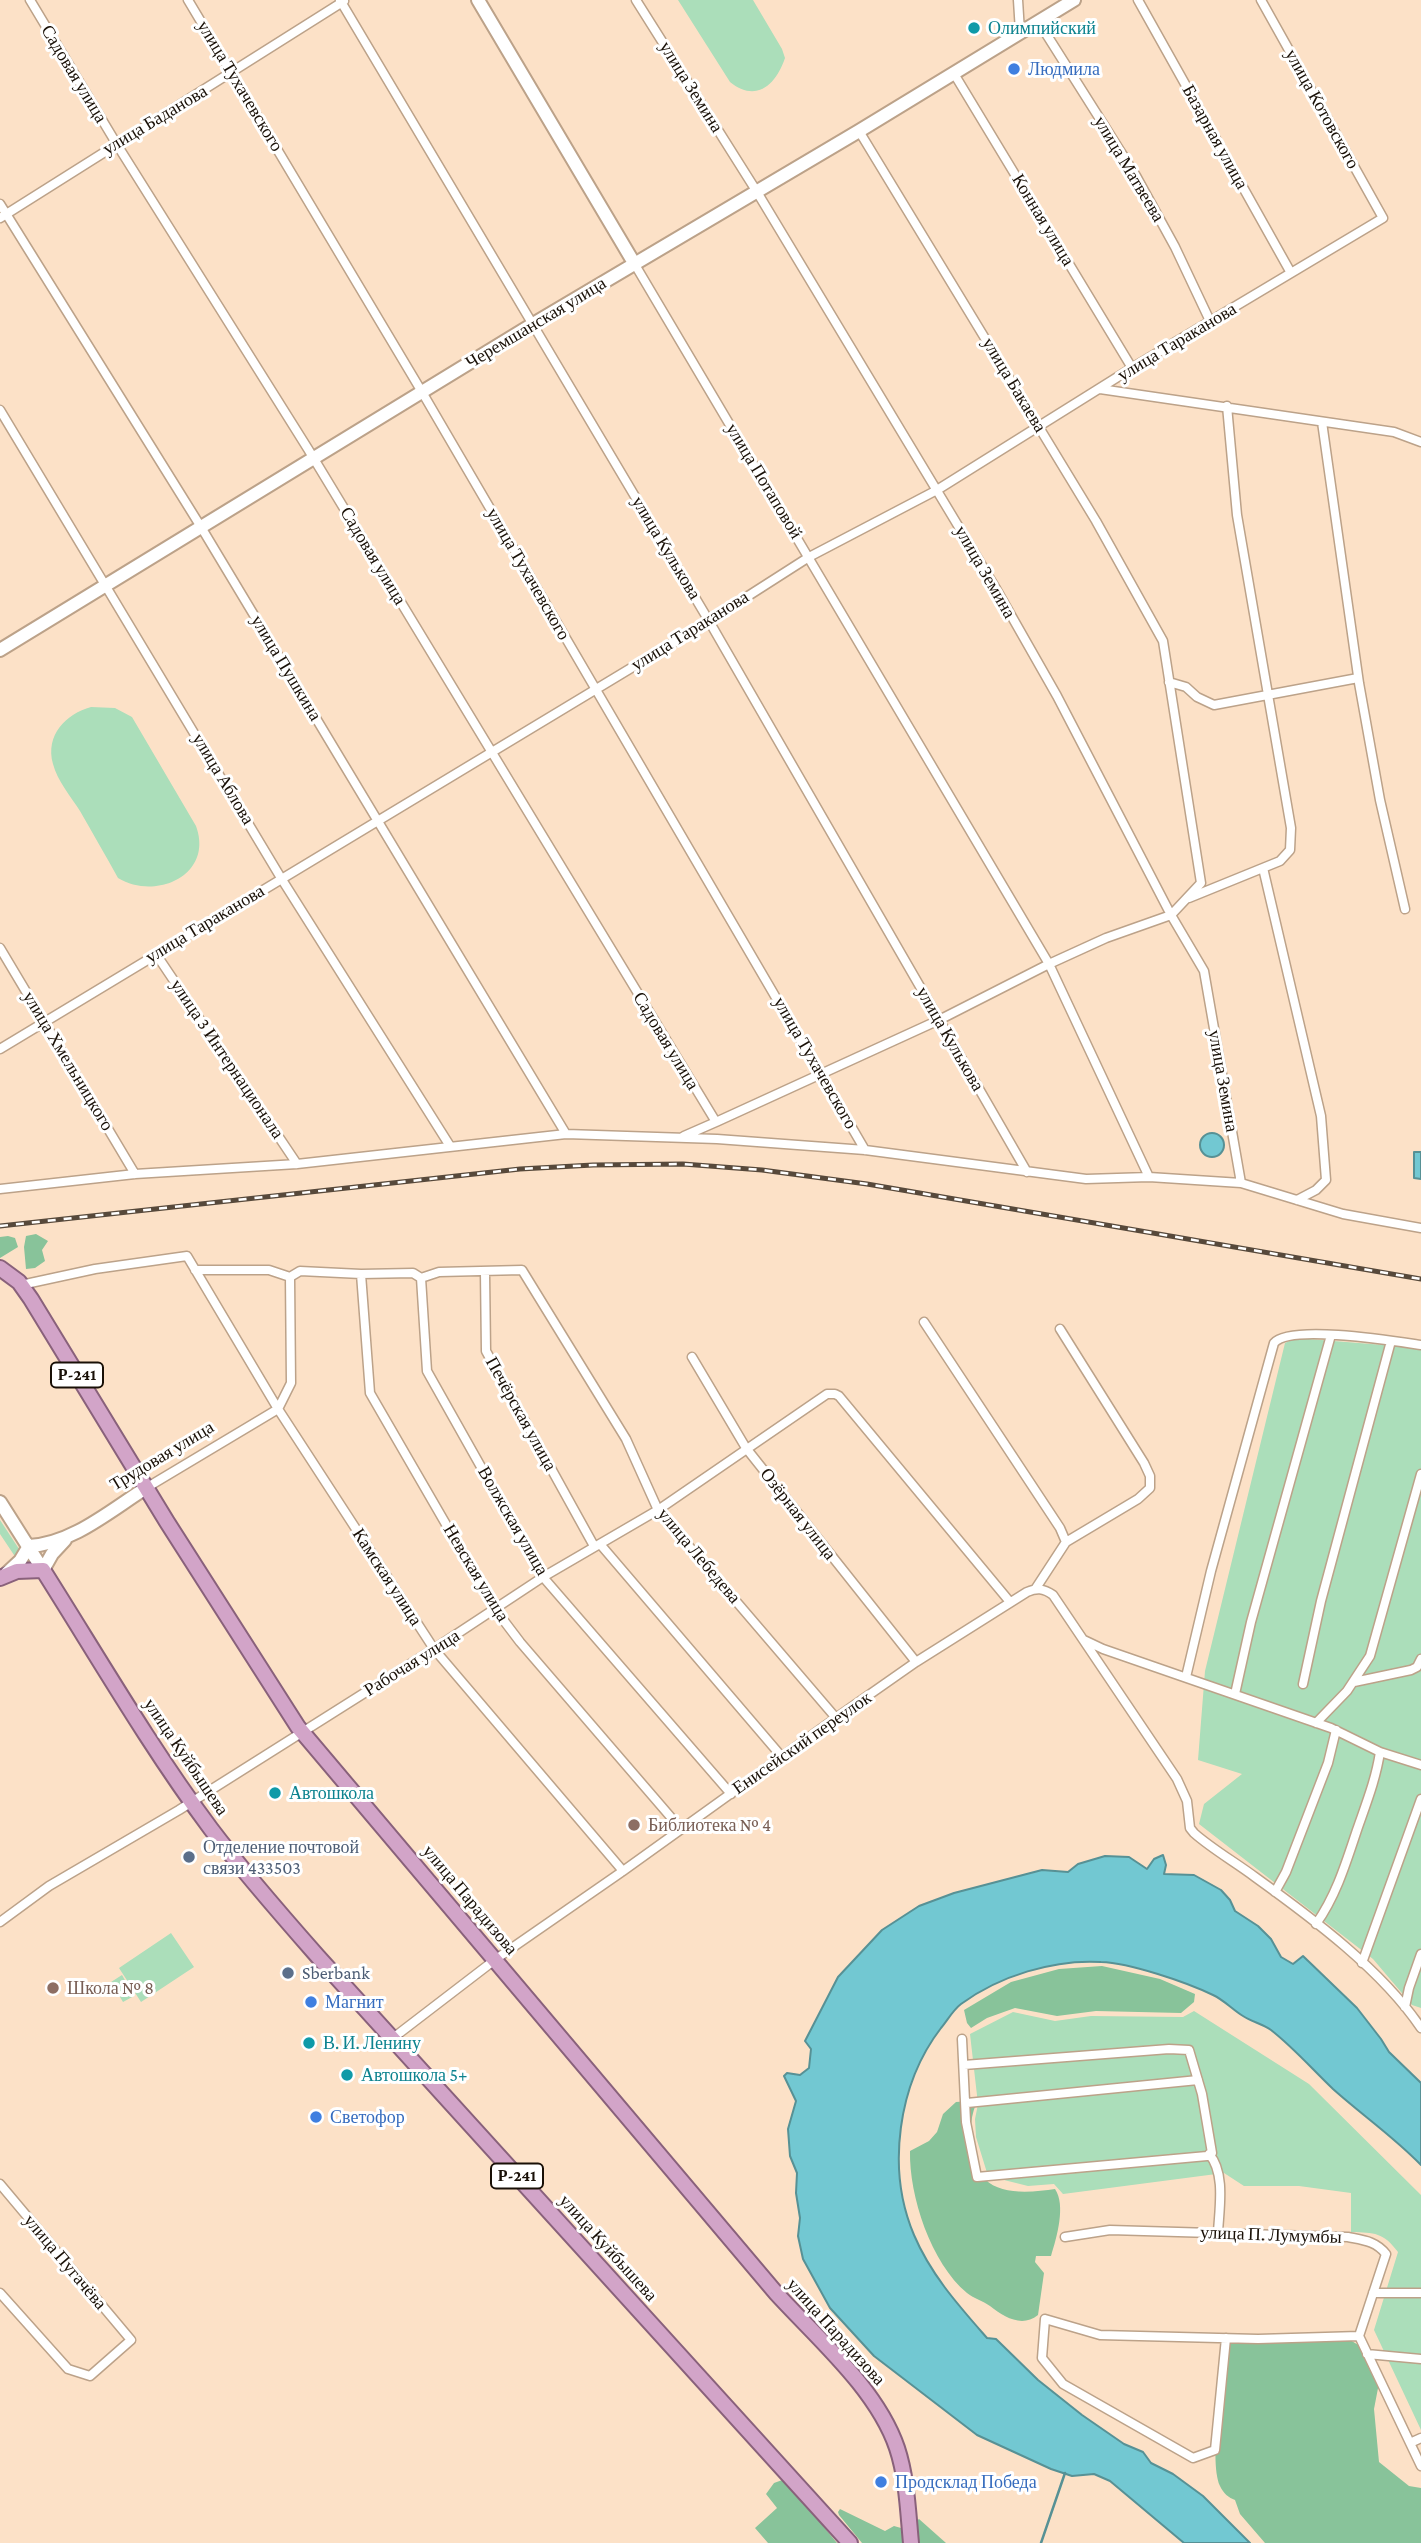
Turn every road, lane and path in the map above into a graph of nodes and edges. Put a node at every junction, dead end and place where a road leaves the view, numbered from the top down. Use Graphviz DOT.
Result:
graph roads {
  1 [pos="30,0"];
  2 [pos="188,0"];
  3 [pos="478,0"];
  4 [pos="636,0"];
  5 [pos="1018,0"];
  6 [pos="1074,0"];
  7 [pos="1138,0"];
  8 [pos="1261,0"];
  9 [pos="342,1"];
  10 [pos="1038,21"];
  11 [pos="1020,32"];
  12 [pos="953,72"];
  13 [pos="233,73"];
  14 [pos="859,131"];
  15 [pos="116,144"];
  16 [pos="757,192"];
  17 [pos="0,204"];
  18 [pos="3,216"];
  19 [pos="1383,219"];
  20 [pos="634,263"];
  21 [pos="1291,273"];
  22 [pos="1210,321"];
  23 [pos="533,324"];
  24 [pos="1132,368"];
  25 [pos="1100,389"];
  26 [pos="422,392"];
  27 [pos="1227,406"];
  28 [pos="0,410"];
  29 [pos="1322,422"];
  30 [pos="1040,427"];
  31 [pos="1421,442"];
  32 [pos="313,458"];
  33 [pos="937,490"];
  34 [pos="201,527"];
  35 [pos="809,557"];
  36 [pos="106,585"];
  37 [pos="709,621"];
  38 [pos="0,650"];
  39 [pos="1358,678"];
  40 [pos="1169,682"];
  41 [pos="595,689"];
  42 [pos="1267,696"];
  43 [pos="491,753"];
  44 [pos="377,820"];
  45 [pos="1263,868"];
  46 [pos="281,877"];
  47 [pos="1186,899"];
  48 [pos="1405,909"];
  49 [pos="1171,915"];
  50 [pos="0,948"];
  51 [pos="156,954"];
  52 [pos="1049,964"];
  53 [pos="939,1020"];
  54 [pos="45,1021"];
  55 [pos="0,1049"];
  56 [pos="822,1075"];
  57 [pos="713,1118"];
  58 [pos="566,1134"];
  59 [pos="676,1138"];
  60 [pos="450,1146"];
  61 [pos="865,1150"];
  62 [pos="297,1164"];
  63 [pos="1027,1172"];
  64 [pos="135,1174"];
  65 [pos="1149,1177"];
  66 [pos="1241,1183"];
  67 [pos="0,1188"];
  68 [pos="1297,1200"];
  69 [pos="1421,1228"];
  70 [pos="0,1268"];
  71 [pos="195,1270"];
  72 [pos="485,1273"];
  73 [pos="361,1274"];
  74 [pos="290,1277"];
  75 [pos="421,1278"];
  76 [pos="21,1285"];
  77 [pos="924,1321"];
  78 [pos="1060,1329"];
  79 [pos="1331,1335"];
  80 [pos="1391,1341"];
  81 [pos="1421,1345"];
  82 [pos="692,1357"];
  83 [pos="278,1409"];
  84 [pos="746,1448"];
  85 [pos="1421,1474"];
  86 [pos="146,1488"];
  87 [pos="0,1502"];
  88 [pos="659,1510"];
  89 [pos="68,1537"];
  90 [pos="1066,1542"];
  91 [pos="597,1545"];
  92 [pos="29,1546"];
  93 [pos="43,1570"];
  94 [pos="3,1576"];
  95 [pos="543,1577"];
  96 [pos="1036,1588"];
  97 [pos="1010,1602"];
  98 [pos="495,1609"];
  99 [pos="1084,1640"];
  100 [pos="434,1649"];
  101 [pos="1421,1659"];
  102 [pos="916,1662"];
  103 [pos="1186,1677"];
  104 [pos="1354,1682"];
  105 [pos="1303,1684"];
  106 [pos="1235,1694"];
  107 [pos="836,1718"];
  108 [pos="1316,1723"];
  109 [pos="1336,1731"];
  110 [pos="302,1732"];
  111 [pos="1380,1752"];
  112 [pos="782,1757"];
  113 [pos="1421,1765"];
  114 [pos="731,1794"];
  115 [pos="1421,1799"];
  116 [pos="192,1801"];
  117 [pos="681,1829"];
  118 [pos="623,1871"];
  119 [pos="1275,1892"];
  120 [pos="0,1922"];
  121 [pos="1316,1924"];
  122 [pos="1421,1954"];
  123 [pos="496,1959"];
  124 [pos="1362,1963"];
  125 [pos="1405,2007"];
  126 [pos="1421,2028"];
  127 [pos="393,2038"];
  128 [pos="962,2039"];
  129 [pos="964,2065"];
  130 [pos="1198,2080"];
  131 [pos="967,2103"];
  132 [pos="1209,2154"];
  133 [pos="0,2184"];
  134 [pos="1218,2233"];
  135 [pos="1065,2237"];
  136 [pos="1373,2292"];
  137 [pos="0,2293"];
  138 [pos="1421,2293"];
  139 [pos="1359,2336"];
  140 [pos="1226,2338"];
  141 [pos="1367,2354"];
  142 [pos="1421,2358"];
  143 [pos="1421,2438"];
  144 [pos="1410,2443"];
  145 [pos="1421,2466"];
  146 [pos="850,2543"];
  147 [pos="911,2543"];
  1 -- 15 [label="street, Садовая улица"];
  2 -- 13 [label="street, улица Тухачевского"];
  3 -- 20 [label="main road, улица Потаповой"];
  4 -- 16 [label="street, улица Земина"];
  5 -- 11 [label="street"];
  6 -- 10 [label="main road, Черемшанская улица"];
  7 -- 21 [label="street, Базарная улица"];
  8 -- 19 [label="street, улица Котовского"];
  9 -- 13 [label="street, улица Баданова"];
  9 -- 23 [label="street, улица Кулькова"];
  10 -- 11 [label="main road, Черемшанская улица"];
  10 -- 22 [label="street, улица Матвеева"];
  11 -- 12 [label="main road, Черемшанская улица"];
  12 -- 14 [label="main road, Черемшанская улица"];
  12 -- 24 [label="street, Конная улица"];
  13 -- 15 [label="street, улица Баданова"];
  13 -- 26 [label="street, улица Тухачевского"];
  14 -- 16 [label="main road, Черемшанская улица"];
  14 -- 30 [label="street, улица Бакаева"];
  15 -- 18 [label="street, улица Баданова"];
  15 -- 32 [label="street, Садовая улица"];
  16 -- 20 [label="main road, Черемшанская улица"];
  16 -- 33 [label="street, улица Земина"];
  17 -- 18 [label="street, улица Пушкина"];
  18 -- 34 [label="street, улица Пушкина"];
  19 -- 21 [label="street, улица Тараканова"];
  20 -- 23 [label="main road, Черемшанская улица"];
  20 -- 35 [label="street, улица Потаповой"];
  21 -- 22 [label="street, улица Тараканова"];
  22 -- 24 [label="street, улица Тараканова"];
  23 -- 26 [label="main road, Черемшанская улица"];
  23 -- 37 [label="street, улица Кулькова"];
  24 -- 25 [label="street, улица Тараканова"];
  25 -- 27 [label="street"];
  25 -- 30 [label="street, улица Тараканова"];
  26 -- 32 [label="main road, Черемшанская улица"];
  26 -- 41 [label="street, улица Тухачевского"];
  27 -- 29 [label="street"];
  27 -- 42 [label="street"];
  28 -- 36 [label="street, улица Аблова"];
  29 -- 31 [label="street"];
  29 -- 39 [label="street"];
  30 -- 33 [label="street, улица Тараканова"];
  30 -- 40 [label="street, улица Бакаева"];
  32 -- 34 [label="main road, Черемшанская улица"];
  32 -- 43 [label="street, Садовая улица"];
  33 -- 35 [label="street, улица Тараканова"];
  33 -- 49 [label="street, улица Земина"];
  34 -- 36 [label="main road, Черемшанская улица"];
  34 -- 44 [label="street, улица Пушкина"];
  35 -- 37 [label="street, улица Тараканова"];
  35 -- 52 [label="street, улица Потаповой"];
  36 -- 38 [label="main road, Черемшанская улица"];
  36 -- 46 [label="street, улица Аблова"];
  37 -- 41 [label="street, улица Тараканова"];
  37 -- 53 [label="street, улица Кулькова"];
  39 -- 42 [label="street"];
  39 -- 48 [label="street"];
  40 -- 42 [label="street"];
  40 -- 47 [label="street"];
  41 -- 43 [label="street, улица Тараканова"];
  41 -- 56 [label="street, улица Тухачевского"];
  42 -- 45 [label="street"];
  43 -- 44 [label="street, улица Тараканова"];
  43 -- 57 [label="street, Садовая улица"];
  44 -- 46 [label="street, улица Тараканова"];
  44 -- 58 [label="street, улица Пушкина"];
  45 -- 47 [label="street"];
  45 -- 68 [label="street"];
  46 -- 51 [label="street, улица Тараканова"];
  46 -- 60 [label="street, улица Аблова"];
  47 -- 49 [label="street"];
  49 -- 52 [label="street"];
  49 -- 66 [label="street, улица Земина"];
  50 -- 54 [label="street, улица Хмельницкого"];
  51 -- 54 [label="street, улица Тараканова"];
  51 -- 62 [label="street, улица 3 Интернационала"];
  52 -- 53 [label="street"];
  52 -- 65 [label="street, улица Потаповой"];
  53 -- 56 [label="street"];
  53 -- 63 [label="street, улица Кулькова"];
  54 -- 55 [label="street, улица Тараканова"];
  54 -- 64 [label="street, улица Хмельницкого"];
  56 -- 57 [label="street"];
  56 -- 61 [label="street, улица Тухачевского"];
  57 -- 59 [label="street"];
  58 -- 59 [label="street"];
  58 -- 60 [label="street"];
  59 -- 61 [label="street"];
  60 -- 62 [label="street"];
  61 -- 63 [label="street"];
  62 -- 64 [label="street"];
  63 -- 65 [label="street"];
  64 -- 67 [label="street"];
  65 -- 66 [label="street"];
  66 -- 68 [label="street"];
  68 -- 69 [label="street"];
  70 -- 76 [label="highway, улица Парадизова / Р-241"];
  71 -- 74 [label="street"];
  71 -- 76 [label="street, Камская улица"];
  71 -- 83 [label="street, Камская улица"];
  72 -- 75 [label="street"];
  72 -- 88 [label="street, улица Лебедева"];
  72 -- 91 [label="street, Печёрская улица"];
  73 -- 74 [label="street"];
  73 -- 75 [label="street"];
  73 -- 98 [label="street, Невская улица"];
  74 -- 83 [label="street"];
  75 -- 95 [label="street, Волжская улица"];
  76 -- 86 [label="highway, улица Парадизова / Р-241"];
  77 -- 90 [label="street"];
  78 -- 90 [label="street"];
  79 -- 80 [label="street"];
  79 -- 103 [label="street"];
  79 -- 106 [label="street"];
  80 -- 81 [label="street"];
  80 -- 105 [label="street"];
  82 -- 84 [label="street, Озёрная улица"];
  83 -- 86 [label="street, Трудовая улица"];
  83 -- 100 [label="street, Камская улица"];
  84 -- 88 [label="street, Рабочая улица"];
  84 -- 97 [label="street, Рабочая улица"];
  84 -- 102 [label="street, Озёрная улица"];
  85 -- 104 [label="street"];
  86 -- 89 [label="main road, Трудовая улица"];
  86 -- 110 [label="highway, улица Парадизова / Р-241"];
  87 -- 92 [label="main road"];
  88 -- 91 [label="street, Рабочая улица"];
  88 -- 107 [label="street, улица Лебедева"];
  89 -- 92 [label="main road"];
  89 -- 93 [label="main road"];
  90 -- 96 [label="street"];
  91 -- 95 [label="street, Рабочая улица"];
  91 -- 112 [label="street, Печёрская улица"];
  92 -- 93 [label="main road"];
  92 -- 94 [label="main road"];
  93 -- 94 [label="highway"];
  93 -- 116 [label="highway, улица Куйбышева"];
  95 -- 98 [label="street, Рабочая улица"];
  95 -- 114 [label="street, Волжская улица"];
  96 -- 97 [label="street, Енисейский переулок"];
  96 -- 99 [label="street"];
  97 -- 102 [label="street, Енисейский переулок"];
  98 -- 100 [label="street, Рабочая улица"];
  98 -- 117 [label="street, Невская улица"];
  99 -- 103 [label="street"];
  99 -- 119 [label="street"];
  100 -- 110 [label="street, Рабочая улица"];
  100 -- 118 [label="street, Камская улица"];
  101 -- 104 [label="street"];
  102 -- 107 [label="street, Енисейский переулок"];
  103 -- 106 [label="street"];
  104 -- 108 [label="street"];
  106 -- 108 [label="street"];
  107 -- 112 [label="street, Енисейский переулок"];
  108 -- 109 [label="street"];
  109 -- 111 [label="street"];
  109 -- 119 [label="street"];
  110 -- 116 [label="street, Рабочая улица"];
  110 -- 123 [label="highway, улица Парадизова / Р-241"];
  111 -- 113 [label="street"];
  111 -- 121 [label="street"];
  112 -- 114 [label="street, Енисейский переулок"];
  114 -- 117 [label="street, Енисейский переулок"];
  115 -- 124 [label="street"];
  116 -- 120 [label="street, Рабочая улица"];
  116 -- 127 [label="highway, улица Куйбышева / Р-241"];
  117 -- 118 [label="street, Енисейский переулок"];
  118 -- 123 [label="street, Енисейский переулок"];
  119 -- 121 [label="street"];
  121 -- 124 [label="street"];
  122 -- 125 [label="street"];
  123 -- 127 [label="street, Енисейский переулок"];
  123 -- 147 [label="highway, улица Парадизова / Р-241"];
  124 -- 125 [label="street"];
  125 -- 126 [label="street"];
  127 -- 146 [label="highway, улица Куйбышева / Р-241"];
  128 -- 129 [label="street"];
  129 -- 130 [label="street"];
  129 -- 131 [label="street"];
  130 -- 131 [label="street"];
  130 -- 132 [label="street"];
  131 -- 132 [label="street"];
  132 -- 134 [label="street"];
  133 -- 137 [label="street, улица Пугачёва"];
  134 -- 135 [label="street, улица П. Лумумбы"];
  134 -- 136 [label="street, улица П. Лумумбы"];
  136 -- 138 [label="street"];
  136 -- 139 [label="street, улица П. Лумумбы"];
  139 -- 140 [label="street"];
  139 -- 141 [label="street"];
  140 -- 140 [label="street"];
  141 -- 142 [label="street"];
  141 -- 144 [label="street"];
  143 -- 144 [label="street"];
  144 -- 145 [label="street"];
}
